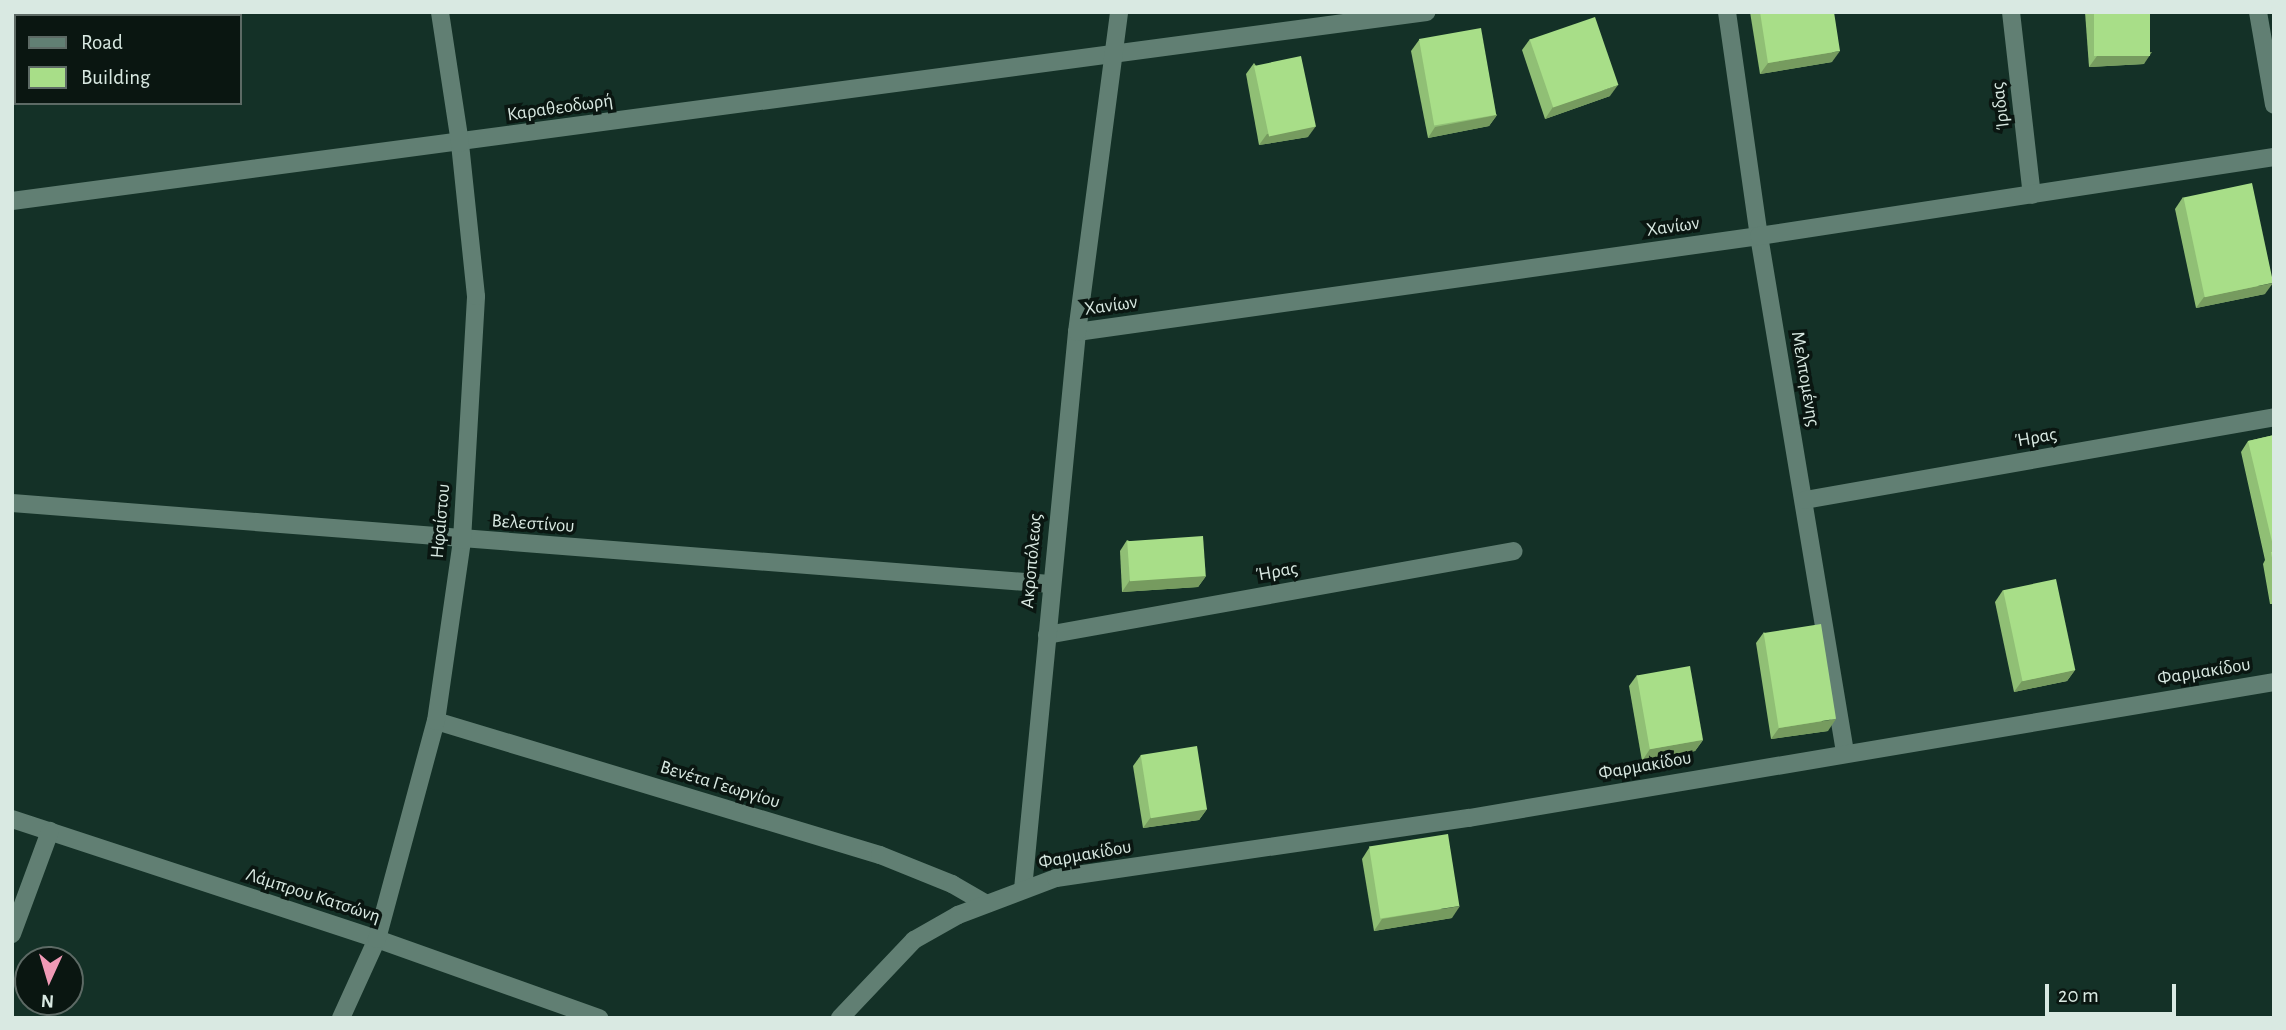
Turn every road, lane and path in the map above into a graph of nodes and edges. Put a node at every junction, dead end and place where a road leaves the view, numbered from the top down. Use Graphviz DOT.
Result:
graph roads {
  1 [pos="440,12"];
  2 [pos="1119,12"];
  3 [pos="1426,12"];
  4 [pos="1727,12"];
  5 [pos="2011,12"];
  6 [pos="2258,12"];
  7 [pos="1114,52"];
  8 [pos="2274,105"];
  9 [pos="460,143"];
  10 [pos="2274,157"];
  11 [pos="2032,195"];
  12 [pos="12,201"];
  13 [pos="1759,236"];
  14 [pos="1077,332"];
  15 [pos="2274,417"];
  16 [pos="1805,500"];
  17 [pos="12,503"];
  18 [pos="462,540"];
  19 [pos="1514,551"];
  20 [pos="1050,584"];
  21 [pos="1047,635"];
  22 [pos="2274,682"];
  23 [pos="436,722"];
  24 [pos="1845,752"];
  25 [pos="12,819"];
  26 [pos="50,831"];
  27 [pos="1023,888"];
  28 [pos="986,904"];
  29 [pos="12,934"];
  30 [pos="377,939"];
  31 [pos="341,1018"];
  32 [pos="599,1018"];
  33 [pos="840,1018"];
  1 -- 9 [label="street, Ηφαίστου"];
  2 -- 7 [label="street, Ακροπόλεως"];
  3 -- 7 [label="street, Καραθεοδωρή"];
  4 -- 13 [label="street, Μελπομένης"];
  5 -- 11 [label="street, Ίριδας"];
  6 -- 8 [label="street"];
  7 -- 9 [label="street, Καραθεοδωρή"];
  7 -- 14 [label="street, Ακροπόλεως"];
  9 -- 12 [label="street, Καραθεοδωρή"];
  9 -- 18 [label="street, Ηφαίστου"];
  10 -- 11 [label="street, Χανίων"];
  11 -- 13 [label="street, Χανίων"];
  13 -- 14 [label="street, Χανίων"];
  13 -- 16 [label="street, Μελπομένης"];
  14 -- 20 [label="street, Ακροπόλεως"];
  15 -- 16 [label="street, Ήρας"];
  16 -- 24 [label="street, Μελπομένης"];
  17 -- 18 [label="street, Βελεστίνου"];
  18 -- 20 [label="street, Βελεστίνου"];
  18 -- 23 [label="street, Ηφαίστου"];
  19 -- 21 [label="street, Ήρας"];
  20 -- 21 [label="street, Ακροπόλεως"];
  21 -- 27 [label="street, Ακροπόλεως"];
  22 -- 24 [label="street, Φαρμακίδου"];
  23 -- 28 [label="street, Βενέτα Γεωργίου"];
  23 -- 30 [label="street, Ηφαίστου"];
  24 -- 27 [label="street, Φαρμακίδου"];
  25 -- 26 [label="street, Λάμπρου Κατσώνη"];
  26 -- 29 [label="street"];
  26 -- 30 [label="street, Λάμπρου Κατσώνη"];
  27 -- 28 [label="street"];
  28 -- 33 [label="street"];
  30 -- 31 [label="street, Ηφαίστου"];
  30 -- 32 [label="street, Λάμπρου Κατσώνη"];
}
